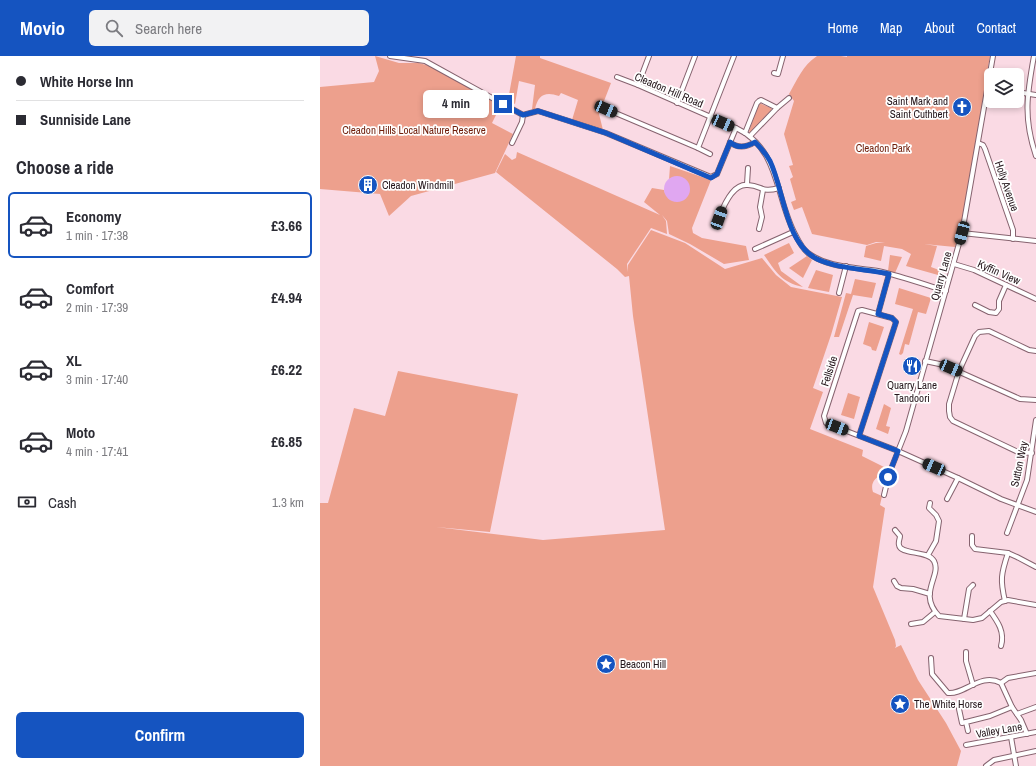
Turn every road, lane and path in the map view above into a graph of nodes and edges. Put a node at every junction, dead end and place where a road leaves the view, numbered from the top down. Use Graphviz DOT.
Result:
graph roads {
  1 [pos="390,56"];
  2 [pos="649,56"];
  3 [pos="695,56"];
  4 [pos="734,56"];
  5 [pos="783,56"];
  6 [pos="993,56"];
  7 [pos="1034,56"];
  8 [pos="991,68"];
  9 [pos="774,73"];
  10 [pos="617,77"];
  11 [pos="638,85"];
  12 [pos="1024,93"];
  13 [pos="1027,94"];
  14 [pos="1036,95"];
  15 [pos="788,98"];
  16 [pos="677,103"];
  17 [pos="777,108"];
  18 [pos="985,108"];
  19 [pos="606,109"];
  20 [pos="523,115"];
  21 [pos="711,118"];
  22 [pos="736,128"];
  23 [pos="745,133"];
  24 [pos="750,136"];
  25 [pos="730,142"];
  26 [pos="755,142"];
  27 [pos="978,143"];
  28 [pos="512,144"];
  29 [pos="698,148"];
  30 [pos="710,154"];
  31 [pos="1036,156"];
  32 [pos="748,168"];
  33 [pos="747,184"];
  34 [pos="778,188"];
  35 [pos="763,190"];
  36 [pos="719,218"];
  37 [pos="759,229"];
  38 [pos="794,232"];
  39 [pos="962,233"];
  40 [pos="1013,239"];
  41 [pos="1036,241"];
  42 [pos="755,249"];
  43 [pos="954,264"];
  44 [pos="846,266"];
  45 [pos="889,274"];
  46 [pos="1006,285"];
  47 [pos="946,290"];
  48 [pos="839,293"];
  49 [pos="1036,299"];
  50 [pos="976,305"];
  51 [pos="878,314"];
  52 [pos="1036,351"];
  53 [pos="925,361"];
  54 [pos="959,371"];
  55 [pos="1036,400"];
  56 [pos="1036,420"];
  57 [pos="859,436"];
  58 [pos="898,451"];
  59 [pos="1032,453"];
  60 [pos="958,478"];
  61 [pos="884,495"];
  62 [pos="947,499"];
  63 [pos="930,503"];
  64 [pos="1018,506"];
  65 [pos="1036,512"];
  66 [pos="895,530"];
  67 [pos="1007,533"];
  68 [pos="972,536"];
  69 [pos="1008,553"];
  70 [pos="928,555"];
  71 [pos="1036,567"];
  72 [pos="894,581"];
  73 [pos="966,585"];
  74 [pos="930,594"];
  75 [pos="1005,601"];
  76 [pos="1036,605"];
  77 [pos="990,611"];
  78 [pos="935,612"];
  79 [pos="964,619"];
  80 [pos="911,624"];
  81 [pos="1001,646"];
  82 [pos="966,652"];
  83 [pos="931,658"];
  84 [pos="1036,673"];
  85 [pos="1001,683"];
  86 [pos="973,685"];
  87 [pos="1012,707"];
  88 [pos="1036,707"];
  89 [pos="959,709"];
  90 [pos="1017,714"];
  91 [pos="966,722"];
  92 [pos="968,731"];
  93 [pos="1036,732"];
  94 [pos="1027,734"];
  95 [pos="1011,737"];
  96 [pos="966,745"];
  97 [pos="1036,751"];
  98 [pos="1014,756"];
  99 [pos="986,766"];
  100 [pos="1016,766"];
  1 -- 20 [label="street"];
  2 -- 11 [label="street"];
  3 -- 16 [label="street"];
  4 -- 21 [label="street"];
  5 -- 9 [label="street"];
  6 -- 8 [label="street, Quarry Lane"];
  7 -- 13 [label="street"];
  10 -- 11 [label="street, Cleadon Hill Road"];
  11 -- 16 [label="street, Cleadon Hill Road"];
  12 -- 13 [label="street"];
  13 -- 14 [label="street"];
  13 -- 31 [label="street"];
  15 -- 17 [label="street"];
  16 -- 21 [label="street, Cleadon Hill Road"];
  17 -- 23 [label="street"];
  17 -- 24 [label="street"];
  18 -- 27 [label="street, Quarry Lane"];
  19 -- 29 [label="street"];
  20 -- 25 [label="street"];
  20 -- 28 [label="street"];
  21 -- 22 [label="street, Cleadon Hill Road"];
  21 -- 29 [label="street"];
  22 -- 23 [label="street, Cleadon Hill Road"];
  22 -- 25 [label="street"];
  23 -- 24 [label="street, Cleadon Hill Road"];
  24 -- 26 [label="street, Cleadon Hill Road"];
  25 -- 26 [label="street"];
  26 -- 34 [label="street, Cleadon Hill Road"];
  27 -- 39 [label="street, Quarry Lane"];
  27 -- 40 [label="street, Holly Avenue"];
  29 -- 30 [label="street"];
  32 -- 33 [label="street"];
  33 -- 35 [label="street"];
  33 -- 36 [label="street"];
  34 -- 35 [label="street"];
  34 -- 38 [label="street, Cleadon Hill Road"];
  35 -- 37 [label="street"];
  38 -- 42 [label="street"];
  38 -- 44 [label="street, Cleadon Hill Road"];
  39 -- 40 [label="street"];
  39 -- 43 [label="street, Quarry Lane"];
  40 -- 41 [label="street"];
  43 -- 46 [label="street, Kyffin View"];
  43 -- 47 [label="street, Quarry Lane"];
  44 -- 45 [label="street, Cleadon Hill Road"];
  44 -- 48 [label="street"];
  45 -- 47 [label="street, Cleadon Hill Road"];
  45 -- 51 [label="street"];
  46 -- 49 [label="street, Kyffin View"];
  46 -- 50 [label="street"];
  47 -- 53 [label="street, Quarry Lane"];
  51 -- 57 [label="street"];
  51 -- 57 [label="street, Fellside"];
  52 -- 54 [label="street"];
  53 -- 54 [label="street"];
  53 -- 58 [label="street, Quarry Lane"];
  54 -- 55 [label="street"];
  54 -- 59 [label="street"];
  56 -- 59 [label="street, Sutton Way"];
  57 -- 58 [label="street"];
  58 -- 60 [label="street"];
  58 -- 61 [label="street, Quarry Lane"];
  59 -- 64 [label="street, Sutton Way"];
  60 -- 62 [label="street"];
  60 -- 64 [label="street"];
  63 -- 70 [label="street"];
  64 -- 65 [label="street"];
  64 -- 67 [label="street, Sutton Way"];
  66 -- 70 [label="street"];
  68 -- 69 [label="street"];
  69 -- 71 [label="street"];
  69 -- 75 [label="street"];
  70 -- 74 [label="street"];
  72 -- 74 [label="street"];
  73 -- 79 [label="street"];
  74 -- 78 [label="street"];
  75 -- 76 [label="street"];
  75 -- 77 [label="street"];
  77 -- 79 [label="street"];
  77 -- 81 [label="street"];
  78 -- 79 [label="street"];
  78 -- 80 [label="street"];
  82 -- 86 [label="street"];
  83 -- 86 [label="street"];
  84 -- 85 [label="street"];
  85 -- 86 [label="street"];
  85 -- 87 [label="street"];
  87 -- 90 [label="street"];
  87 -- 91 [label="street"];
  88 -- 90 [label="street"];
  89 -- 91 [label="street"];
  90 -- 94 [label="street"];
  91 -- 92 [label="street"];
  93 -- 94 [label="street, Valley Lane"];
  94 -- 95 [label="street, Valley Lane"];
  95 -- 96 [label="street, Valley Lane"];
  95 -- 98 [label="street"];
  97 -- 98 [label="street"];
  98 -- 99 [label="street"];
  98 -- 100 [label="street"];
}
